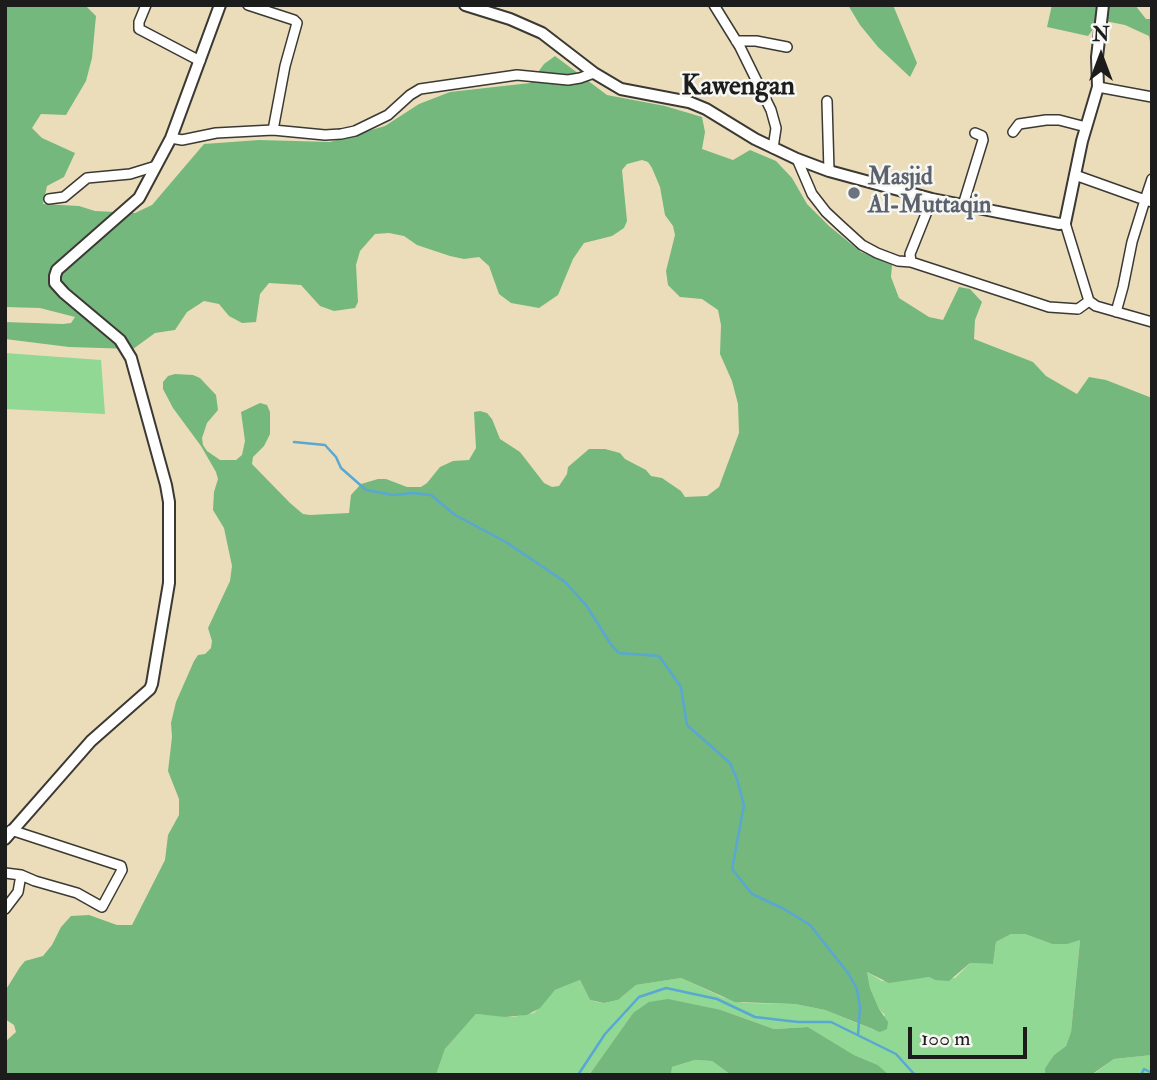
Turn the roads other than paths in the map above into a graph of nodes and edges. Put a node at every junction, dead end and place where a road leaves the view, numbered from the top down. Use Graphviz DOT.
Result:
graph roads {
  1 [pos="146,5"];
  2 [pos="220,5"];
  3 [pos="248,5"];
  4 [pos="466,5"];
  5 [pos="714,5"];
  6 [pos="1103,5"];
  7 [pos="268,8"];
  8 [pos="488,9"];
  9 [pos="736,41"];
  10 [pos="787,47"];
  11 [pos="200,61"];
  12 [pos="594,73"];
  13 [pos="1098,87"];
  14 [pos="1152,97"];
  15 [pos="827,101"];
  16 [pos="1086,127"];
  17 [pos="273,130"];
  18 [pos="1013,132"];
  19 [pos="975,133"];
  20 [pos="170,138"];
  21 [pos="773,148"];
  22 [pos="797,159"];
  23 [pos="156,166"];
  24 [pos="829,171"];
  25 [pos="1075,175"];
  26 [pos="1152,179"];
  27 [pos="49,199"];
  28 [pos="932,199"];
  29 [pos="1148,201"];
  30 [pos="963,205"];
  31 [pos="1065,223"];
  32 [pos="911,262"];
  33 [pos="1089,301"];
  34 [pos="1115,312"];
  35 [pos="1152,322"];
  36 [pos="8,835"];
  37 [pos="5,873"];
  38 [pos="21,874"];
  39 [pos="5,909"];
  1 -- 11 [label="street"];
  2 -- 11 [label="main road"];
  3 -- 7 [label="street"];
  4 -- 8 [label="main road"];
  5 -- 9 [label="street"];
  6 -- 13 [label="main road"];
  7 -- 17 [label="street"];
  8 -- 12 [label="main road"];
  9 -- 10 [label="street"];
  9 -- 21 [label="street"];
  11 -- 20 [label="main road"];
  12 -- 17 [label="street"];
  12 -- 21 [label="main road"];
  13 -- 14 [label="street"];
  13 -- 16 [label="main road"];
  15 -- 24 [label="street"];
  16 -- 18 [label="street"];
  16 -- 25 [label="main road"];
  17 -- 20 [label="street"];
  19 -- 30 [label="street"];
  20 -- 23 [label="main road"];
  21 -- 22 [label="main road"];
  22 -- 24 [label="main road"];
  22 -- 32 [label="street"];
  23 -- 27 [label="street"];
  23 -- 36 [label="main road"];
  24 -- 28 [label="main road"];
  25 -- 29 [label="street"];
  25 -- 31 [label="main road"];
  26 -- 29 [label="street"];
  28 -- 30 [label="main road"];
  28 -- 32 [label="street"];
  29 -- 34 [label="street"];
  30 -- 31 [label="main road"];
  31 -- 33 [label="street"];
  32 -- 33 [label="street"];
  33 -- 34 [label="street"];
  34 -- 35 [label="street"];
  36 -- 38 [label="street"];
  37 -- 38 [label="street"];
  38 -- 39 [label="street"];
}
